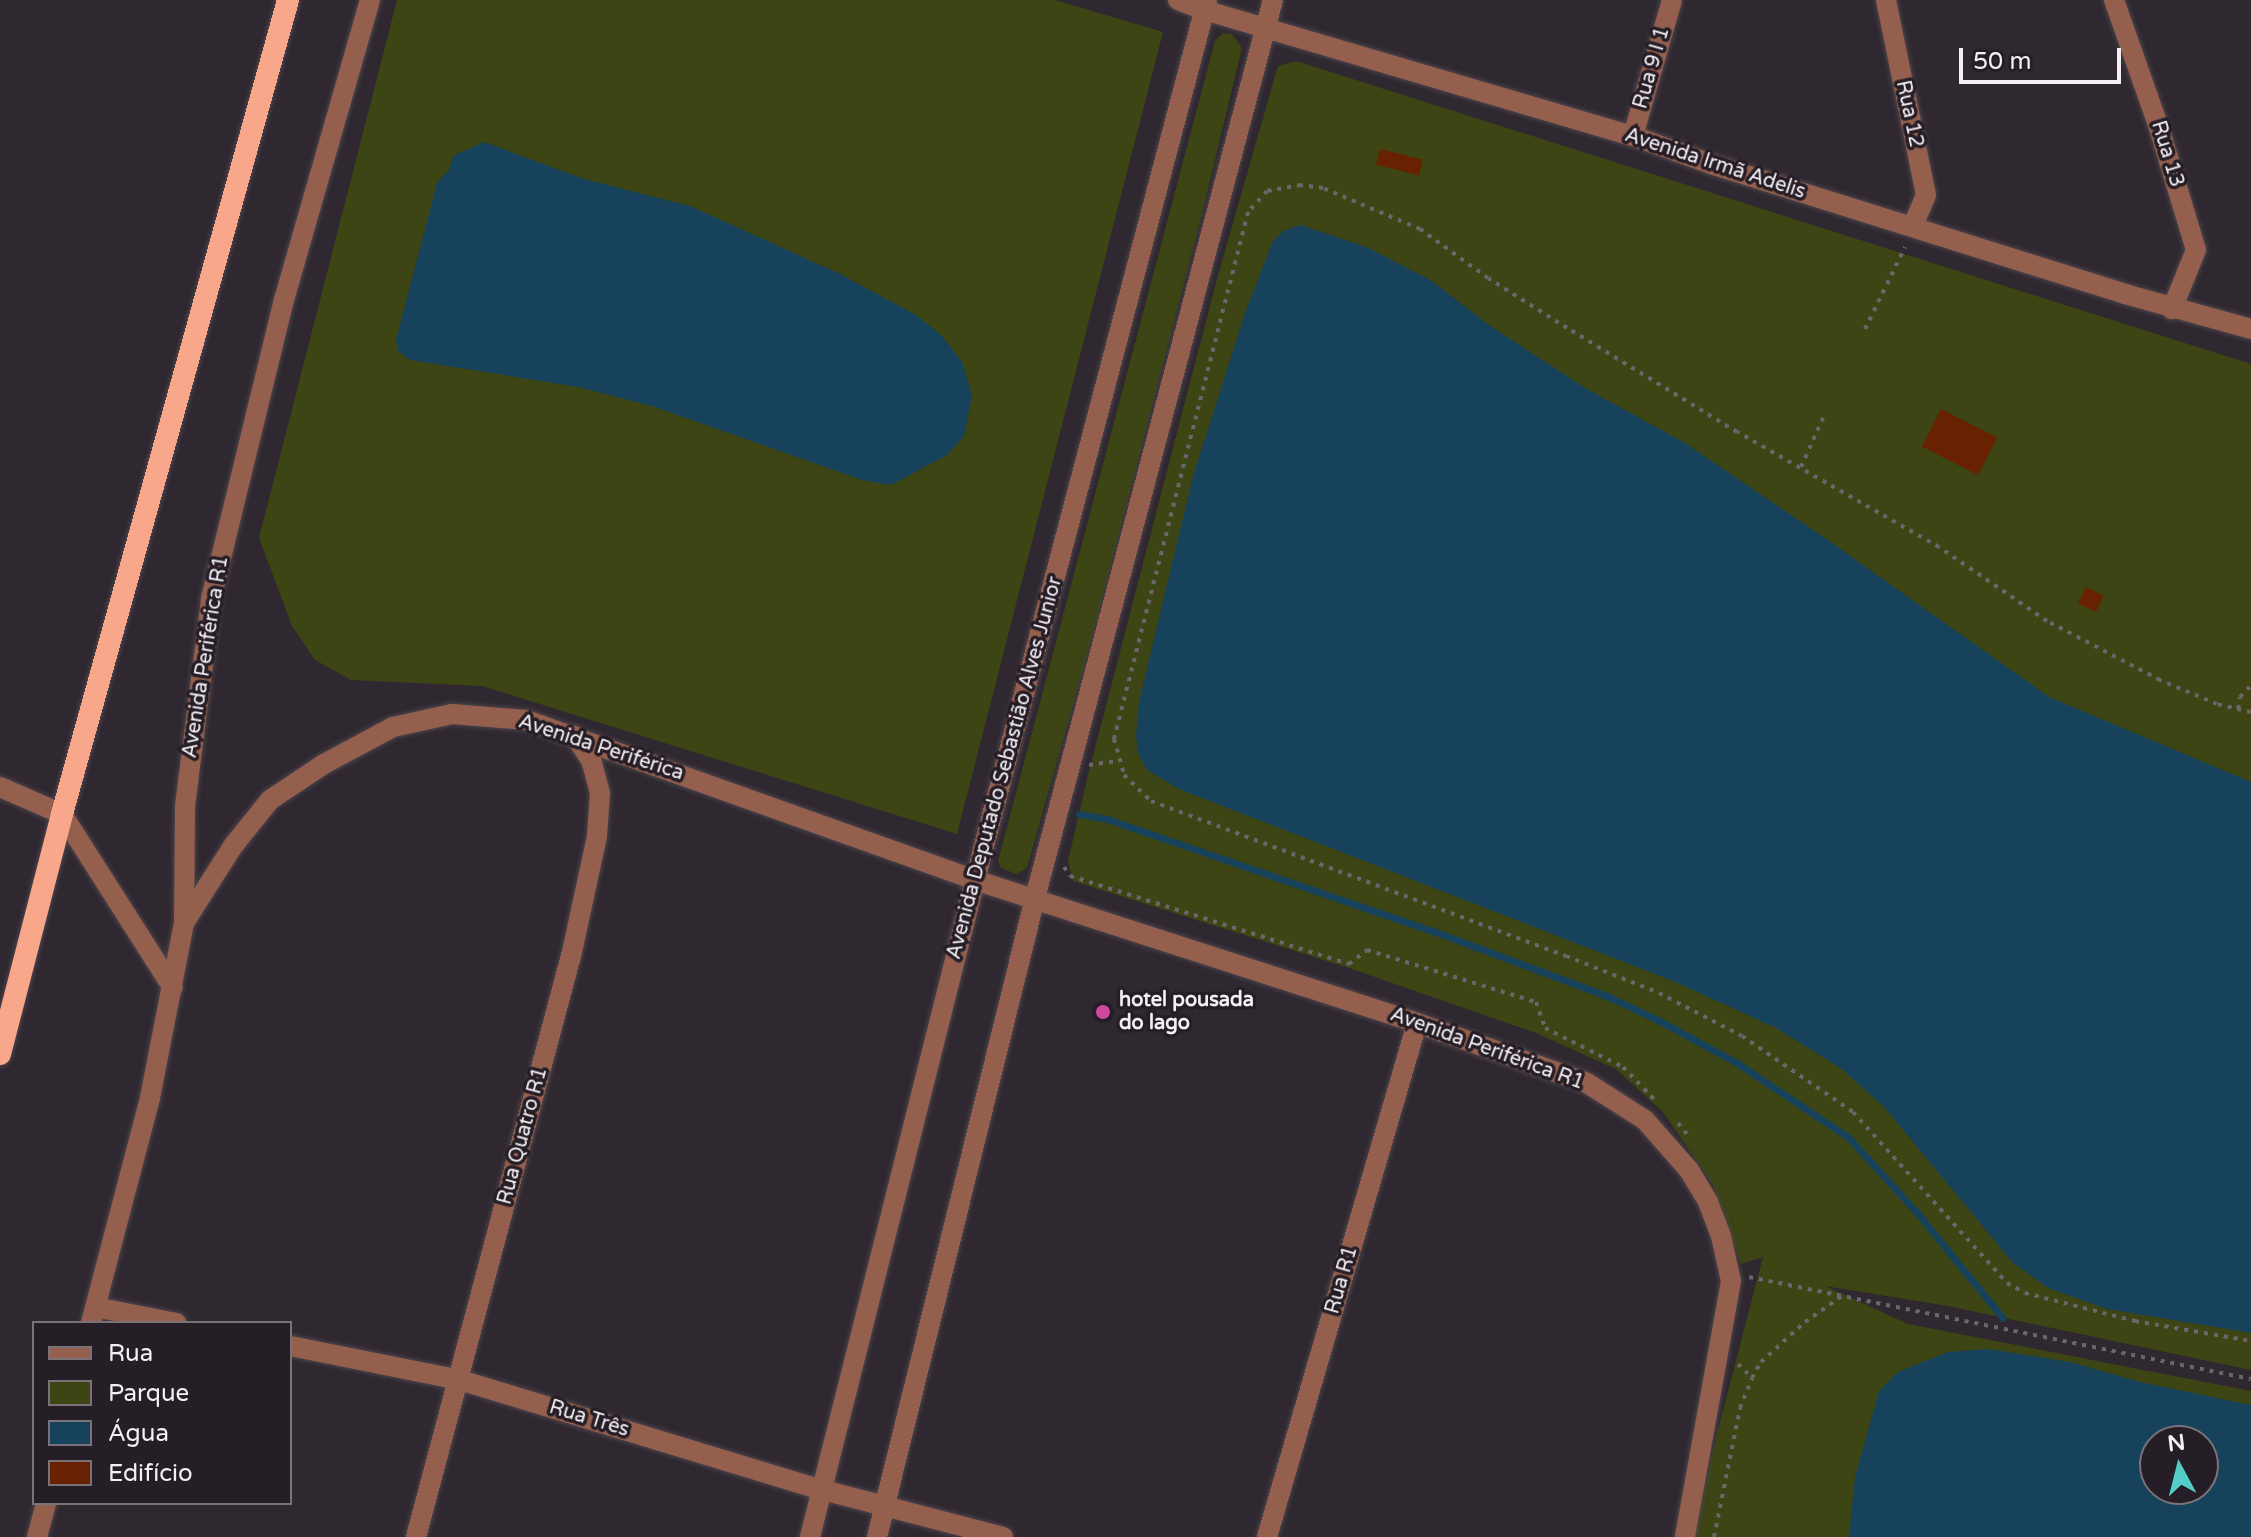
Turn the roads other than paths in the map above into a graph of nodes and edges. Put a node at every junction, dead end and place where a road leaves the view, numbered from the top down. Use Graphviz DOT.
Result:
graph roads {
  1 [pos="288,0"];
  2 [pos="370,0"];
  3 [pos="1178,0"];
  4 [pos="1273,0"];
  5 [pos="1672,0"];
  6 [pos="1886,0"];
  7 [pos="2114,0"];
  8 [pos="1206,5"];
  9 [pos="1264,30"];
  10 [pos="1633,136"];
  11 [pos="1913,226"];
  12 [pos="2172,309"];
  13 [pos="2251,329"];
  14 [pos="575,736"];
  15 [pos="0,787"];
  16 [pos="62,814"];
  17 [pos="975,880"];
  18 [pos="1035,898"];
  19 [pos="184,923"];
  20 [pos="173,988"];
  21 [pos="1417,1023"];
  22 [pos="0,1054"];
  23 [pos="93,1315"];
  24 [pos="155,1321"];
  25 [pos="292,1346"];
  26 [pos="460,1380"];
  27 [pos="823,1490"];
  28 [pos="886,1504"];
  29 [pos="45,1505"];
  30 [pos="37,1537"];
  31 [pos="416,1537"];
  32 [pos="810,1537"];
  33 [pos="877,1537"];
  34 [pos="1003,1537"];
  35 [pos="1267,1537"];
  36 [pos="1685,1537"];
  1 -- 16 [label="highway"];
  2 -- 19 [label="street, Avenida Periférica R1"];
  3 -- 8 [label="street, Avenida Irmã Adelis"];
  4 -- 9 [label="street"];
  5 -- 10 [label="street, Rua 9 I 1"];
  6 -- 11 [label="street, Rua 12"];
  7 -- 12 [label="street, Rua 13"];
  8 -- 9 [label="street, Avenida Irmã Adelis"];
  8 -- 17 [label="street, Avenida Deputado Sebastião Alves Junior"];
  9 -- 10 [label="street, Avenida Irmã Adelis"];
  9 -- 18 [label="street"];
  10 -- 11 [label="street, Avenida Irmã Adelis"];
  11 -- 12 [label="street, Avenida Irmã Adelis"];
  12 -- 13 [label="street, Avenida Irmã Adelis"];
  14 -- 17 [label="street, Avenida Periférica"];
  14 -- 19 [label="street, Avenida Periférica"];
  14 -- 26 [label="street, Rua Quatro R1"];
  15 -- 16 [label="street"];
  16 -- 20 [label="street"];
  16 -- 22 [label="highway"];
  17 -- 18 [label="street, Avenida Periférica"];
  17 -- 27 [label="street, Avenida Deputado Sebastião Alves Junior"];
  18 -- 21 [label="street, Avenida Periférica R1"];
  18 -- 28 [label="street"];
  19 -- 20 [label="street, Avenida Periférica R1"];
  20 -- 23 [label="street, Avenida Periférica R1"];
  21 -- 35 [label="street, Rua R1"];
  21 -- 36 [label="street, Avenida Periférica R1"];
  23 -- 24 [label="street"];
  25 -- 26 [label="street, Rua Três"];
  26 -- 27 [label="street, Rua Três"];
  26 -- 31 [label="street, Rua Quatro R1"];
  27 -- 28 [label="street, Rua Três"];
  27 -- 32 [label="street, Avenida Deputado Sebastião Alves Junior"];
  28 -- 33 [label="street"];
  28 -- 34 [label="street, Rua Três"];
  29 -- 30 [label="street"];
}
